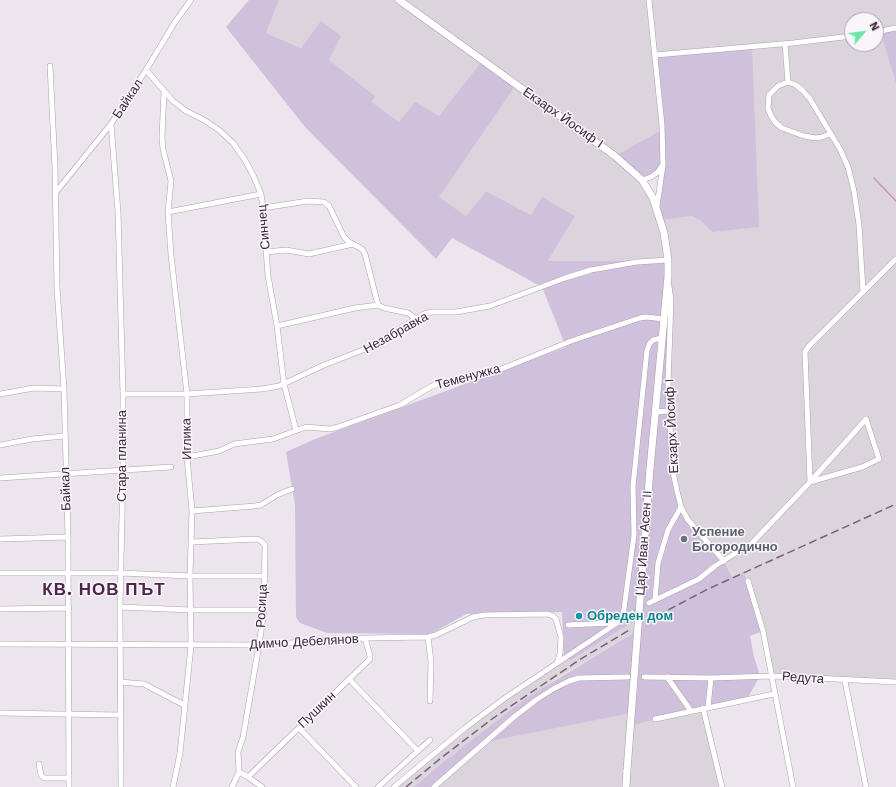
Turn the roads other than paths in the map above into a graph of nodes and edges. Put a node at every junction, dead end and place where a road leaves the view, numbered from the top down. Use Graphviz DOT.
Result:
graph roads {
  1 [pos="191,0"];
  2 [pos="399,0"];
  3 [pos="649,0"];
  4 [pos="896,28"];
  5 [pos="884,30"];
  6 [pos="844,37"];
  7 [pos="785,44"];
  8 [pos="655,56"];
  9 [pos="50,66"];
  10 [pos="146,70"];
  11 [pos="788,82"];
  12 [pos="164,92"];
  13 [pos="111,124"];
  14 [pos="830,134"];
  15 [pos="663,165"];
  16 [pos="642,180"];
  17 [pos="56,192"];
  18 [pos="261,194"];
  19 [pos="657,207"];
  20 [pos="263,208"];
  21 [pos="168,212"];
  22 [pos="353,244"];
  23 [pos="266,252"];
  24 [pos="896,259"];
  25 [pos="668,260"];
  26 [pos="668,276"];
  27 [pos="863,291"];
  28 [pos="378,305"];
  29 [pos="416,319"];
  30 [pos="664,321"];
  31 [pos="277,326"];
  32 [pos="662,338"];
  33 [pos="284,384"];
  34 [pos="64,389"];
  35 [pos="0,394"];
  36 [pos="122,394"];
  37 [pos="187,394"];
  38 [pos="669,411"];
  39 [pos="655,412"];
  40 [pos="296,430"];
  41 [pos="64,436"];
  42 [pos="0,445"];
  43 [pos="187,457"];
  44 [pos="171,467"];
  45 [pos="123,470"];
  46 [pos="66,472"];
  47 [pos="0,478"];
  48 [pos="810,482"];
  49 [pos="292,489"];
  50 [pos="681,507"];
  51 [pos="192,511"];
  52 [pos="68,537"];
  53 [pos="0,539"];
  54 [pos="191,542"];
  55 [pos="724,560"];
  56 [pos="0,573"];
  57 [pos="69,573"];
  58 [pos="120,574"];
  59 [pos="190,576"];
  60 [pos="264,576"];
  61 [pos="748,581"];
  62 [pos="655,600"];
  63 [pos="649,603"];
  64 [pos="120,607"];
  65 [pos="0,608"];
  66 [pos="69,608"];
  67 [pos="191,610"];
  68 [pos="264,610"];
  69 [pos="632,613"];
  70 [pos="618,622"];
  71 [pos="568,625"];
  72 [pos="428,637"];
  73 [pos="365,638"];
  74 [pos="0,644"];
  75 [pos="68,645"];
  76 [pos="120,645"];
  77 [pos="259,645"];
  78 [pos="191,646"];
  79 [pos="557,663"];
  80 [pos="772,676"];
  81 [pos="628,677"];
  82 [pos="644,677"];
  83 [pos="667,678"];
  84 [pos="710,678"];
  85 [pos="349,679"];
  86 [pos="845,681"];
  87 [pos="120,682"];
  88 [pos="896,682"];
  89 [pos="774,694"];
  90 [pos="430,701"];
  91 [pos="184,705"];
  92 [pos="706,708"];
  93 [pos="692,711"];
  94 [pos="0,713"];
  95 [pos="68,715"];
  96 [pos="120,715"];
  97 [pos="655,719"];
  98 [pos="299,728"];
  99 [pos="430,740"];
  100 [pos="418,751"];
  101 [pos="39,764"];
  102 [pos="239,772"];
  103 [pos="248,776"];
  104 [pos="68,778"];
  105 [pos="68,787"];
  106 [pos="121,787"];
  107 [pos="173,787"];
  108 [pos="232,787"];
  109 [pos="262,787"];
  110 [pos="356,787"];
  111 [pos="378,787"];
  112 [pos="394,787"];
  113 [pos="434,787"];
  114 [pos="626,787"];
  115 [pos="722,787"];
  116 [pos="793,787"];
  117 [pos="866,787"];
  1 -- 10 [label="street, Байкал"];
  2 -- 16 [label="main road, Екзарх Йосиф I"];
  3 -- 8 [label="street"];
  4 -- 5 [label="street"];
  6 -- 7 [label="street"];
  7 -- 8 [label="street"];
  7 -- 11 [label="street"];
  8 -- 15 [label="street"];
  9 -- 17 [label="street, Байкал"];
  10 -- 12 [label="street, Синчец"];
  10 -- 13 [label="street, Байкал"];
  11 -- 14 [label="street"];
  11 -- 14 [label="street"];
  12 -- 18 [label="street, Синчец"];
  12 -- 21 [label="street, Иглика"];
  13 -- 17 [label="street, Байкал"];
  13 -- 36 [label="street, Стара планина"];
  14 -- 27 [label="street"];
  15 -- 16 [label="street"];
  15 -- 19 [label="street"];
  16 -- 19 [label="main road, Екзарх Йосиф I"];
  17 -- 34 [label="street, Байкал"];
  18 -- 20 [label="street, Синчец"];
  18 -- 21 [label="street"];
  19 -- 25 [label="main road, Екзарх Йосиф I"];
  20 -- 22 [label="street"];
  20 -- 23 [label="street, Синчец"];
  21 -- 37 [label="street, Иглика"];
  22 -- 23 [label="street"];
  22 -- 28 [label="street"];
  23 -- 31 [label="street, Синчец"];
  24 -- 27 [label="street"];
  25 -- 26 [label="main road, Екзарх Йосиф I"];
  25 -- 29 [label="street, Незабравка"];
  26 -- 30 [label="main road, Екзарх Йосиф I"];
  26 -- 38 [label="street, Екзарх Йосиф I"];
  27 -- 48 [label="street"];
  28 -- 29 [label="street"];
  28 -- 31 [label="street"];
  29 -- 33 [label="street, Незабравка"];
  30 -- 32 [label="main road, Цар Иван Асен II"];
  30 -- 40 [label="street, Теменужка"];
  31 -- 33 [label="street, Синчец"];
  32 -- 39 [label="main road, Цар Иван Асен II"];
  32 -- 70 [label="street"];
  33 -- 37 [label="street, Незабравка"];
  33 -- 40 [label="street, Синчец"];
  34 -- 35 [label="street"];
  34 -- 41 [label="street, Байкал"];
  36 -- 37 [label="street, Незабравка"];
  36 -- 45 [label="street, Стара планина"];
  37 -- 43 [label="street, Иглика"];
  38 -- 39 [label="street"];
  38 -- 50 [label="street, Екзарх Йосиф I"];
  39 -- 114 [label="main road, Цар Иван Асен II, bridge"];
  40 -- 43 [label="street, Теменужка"];
  41 -- 42 [label="street"];
  41 -- 46 [label="street, Байкал"];
  43 -- 51 [label="street, Иглика"];
  44 -- 45 [label="street"];
  45 -- 46 [label="street"];
  45 -- 58 [label="street, Стара планина"];
  46 -- 47 [label="street"];
  46 -- 52 [label="street, Байкал"];
  48 -- 48 [label="street"];
  48 -- 55 [label="street"];
  49 -- 51 [label="street"];
  50 -- 55 [label="street, Екзарх Йосиф I"];
  50 -- 62 [label="street"];
  51 -- 54 [label="street, Иглика"];
  52 -- 53 [label="street"];
  52 -- 57 [label="street, Байкал"];
  54 -- 59 [label="street, Иглика"];
  54 -- 60 [label="street, Росица"];
  55 -- 62 [label="street"];
  56 -- 57 [label="street"];
  57 -- 58 [label="street"];
  57 -- 66 [label="street, Байкал"];
  58 -- 59 [label="street"];
  58 -- 64 [label="street, Стара планина"];
  59 -- 60 [label="street"];
  59 -- 67 [label="street, Иглика"];
  60 -- 68 [label="street, Росица"];
  61 -- 80 [label="street"];
  62 -- 63 [label="street"];
  64 -- 67 [label="street"];
  64 -- 76 [label="street, Стара планина"];
  65 -- 66 [label="street"];
  66 -- 75 [label="street, Байкал"];
  67 -- 68 [label="street"];
  67 -- 78 [label="street, Иглика"];
  68 -- 77 [label="street, Росица"];
  69 -- 70 [label="street"];
  70 -- 71 [label="street"];
  70 -- 79 [label="street"];
  72 -- 73 [label="street, Димчо Дебелянов"];
  72 -- 79 [label="street, Димчо Дебелянов"];
  72 -- 90 [label="street"];
  73 -- 77 [label="street, Димчо Дебелянов"];
  73 -- 85 [label="street, Пушкин"];
  74 -- 75 [label="street, Димчо Дебелянов"];
  75 -- 76 [label="street, Димчо Дебелянов"];
  75 -- 95 [label="street, Байкал"];
  76 -- 78 [label="street, Димчо Дебелянов"];
  76 -- 87 [label="street, Стара планина"];
  77 -- 78 [label="street, Димчо Дебелянов"];
  77 -- 102 [label="street, Росица"];
  78 -- 91 [label="street, Иглика"];
  79 -- 112 [label="street"];
  80 -- 84 [label="street, Редута"];
  80 -- 86 [label="street, Редута"];
  80 -- 89 [label="street"];
  81 -- 113 [label="street"];
  82 -- 83 [label="street, Редута"];
  83 -- 84 [label="street, Редута"];
  83 -- 93 [label="street"];
  84 -- 92 [label="street"];
  85 -- 98 [label="street, Пушкин"];
  85 -- 100 [label="street"];
  86 -- 88 [label="street, Редута"];
  86 -- 117 [label="street"];
  87 -- 91 [label="street"];
  87 -- 96 [label="street, Стара планина"];
  89 -- 92 [label="street"];
  89 -- 116 [label="street"];
  91 -- 107 [label="street, Иглика"];
  92 -- 93 [label="street"];
  92 -- 115 [label="street"];
  93 -- 97 [label="street"];
  94 -- 95 [label="street"];
  95 -- 96 [label="street"];
  95 -- 104 [label="street, Байкал"];
  96 -- 106 [label="street, Стара планина"];
  98 -- 103 [label="street, Пушкин"];
  98 -- 110 [label="street"];
  99 -- 100 [label="street"];
  100 -- 111 [label="street"];
  101 -- 104 [label="street"];
  102 -- 103 [label="street"];
  102 -- 108 [label="street, Росица"];
  103 -- 109 [label="street"];
  104 -- 105 [label="street, Байкал"];
}
